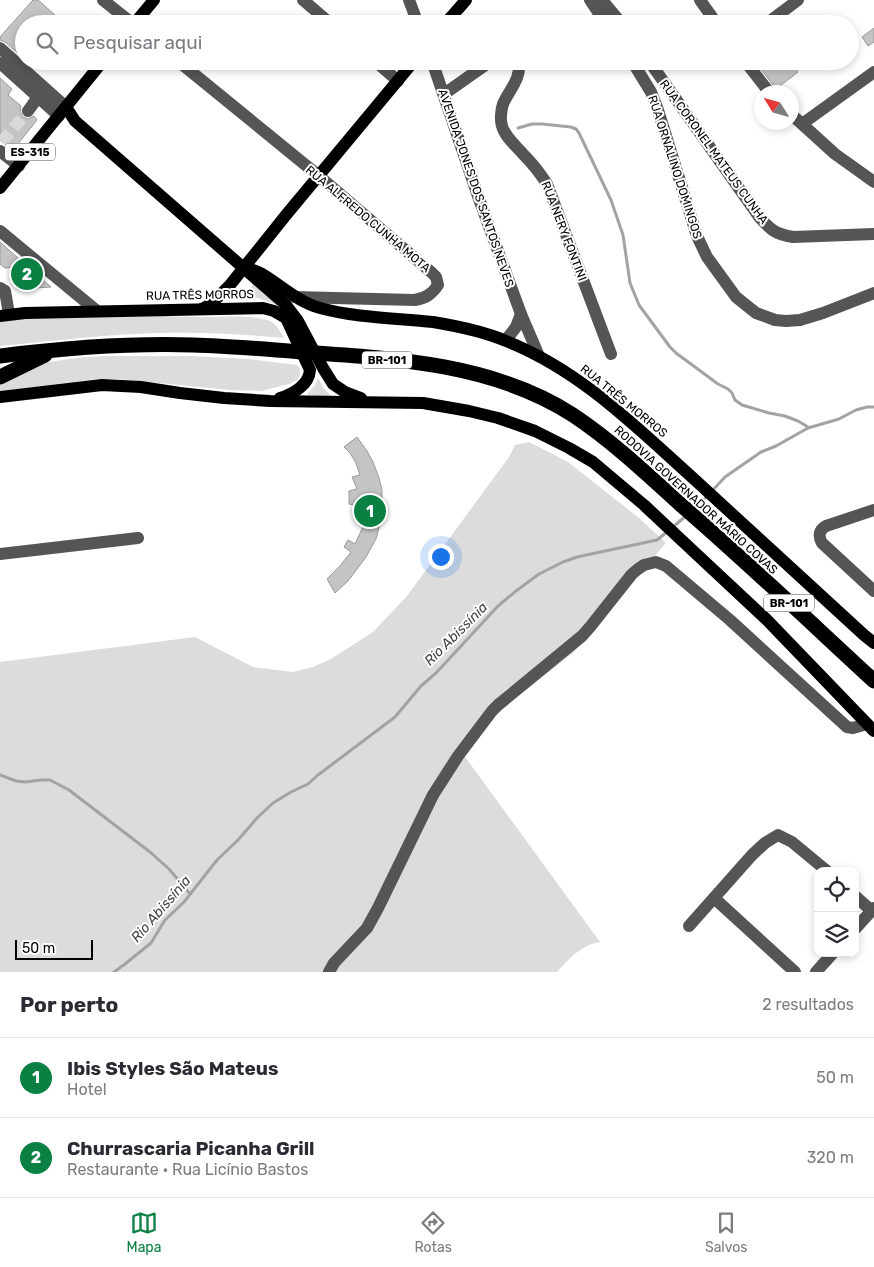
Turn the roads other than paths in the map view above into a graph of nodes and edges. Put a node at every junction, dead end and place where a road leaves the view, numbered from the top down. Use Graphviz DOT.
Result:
graph roads {
  1 [pos="103,0"];
  2 [pos="154,0"];
  3 [pos="303,0"];
  4 [pos="408,0"];
  5 [pos="466,0"];
  6 [pos="590,0"];
  7 [pos="602,0"];
  8 [pos="700,0"];
  9 [pos="798,0"];
  10 [pos="122,15"];
  11 [pos="141,15"];
  12 [pos="320,15"];
  13 [pos="414,15"];
  14 [pos="453,15"];
  15 [pos="600,15"];
  16 [pos="614,15"];
  17 [pos="711,15"];
  18 [pos="778,15"];
  19 [pos="0,48"];
  20 [pos="15,63"];
  21 [pos="2,65"];
  22 [pos="21,70"];
  23 [pos="96,70"];
  24 [pos="189,70"];
  25 [pos="386,70"];
  26 [pos="406,70"];
  27 [pos="435,70"];
  28 [pos="478,70"];
  29 [pos="520,70"];
  30 [pos="638,70"];
  31 [pos="655,70"];
  32 [pos="752,70"];
  33 [pos="874,72"];
  34 [pos="398,80"];
  35 [pos="764,85"];
  36 [pos="444,94"];
  37 [pos="38,98"];
  38 [pos="28,111"];
  39 [pos="62,112"];
  40 [pos="799,121"];
  41 [pos="802,124"];
  42 [pos="1,146"];
  43 [pos="18,166"];
  44 [pos="319,176"];
  45 [pos="874,182"];
  46 [pos="0,188"];
  47 [pos="0,231"];
  48 [pos="874,234"];
  49 [pos="244,267"];
  50 [pos="0,288"];
  51 [pos="874,293"];
  52 [pos="294,297"];
  53 [pos="202,309"];
  54 [pos="96,311"];
  55 [pos="521,314"];
  56 [pos="5,315"];
  57 [pos="292,320"];
  58 [pos="506,340"];
  59 [pos="58,349"];
  60 [pos="611,354"];
  61 [pos="0,356"];
  62 [pos="540,356"];
  63 [pos="317,369"];
  64 [pos="0,377"];
  65 [pos="0,397"];
  66 [pos="270,400"];
  67 [pos="373,402"];
  68 [pos="874,510"];
  69 [pos="138,538"];
  70 [pos="0,554"];
  71 [pos="874,591"];
  72 [pos="874,643"];
  73 [pos="874,681"];
  74 [pos="871,727"];
  75 [pos="822,867"];
  76 [pos="714,898"];
  77 [pos="859,899"];
  78 [pos="873,909"];
  79 [pos="859,925"];
  80 [pos="689,926"];
  81 [pos="829,957"];
  82 [pos="329,972"];
  83 [pos="795,972"];
  84 [pos="816,972"];
  1 -- 10 [label="street"];
  2 -- 11 [label="main road"];
  3 -- 12 [label="street"];
  4 -- 13 [label="street"];
  5 -- 14 [label="main road"];
  6 -- 15 [label="street"];
  7 -- 16 [label="street"];
  8 -- 17 [label="street"];
  9 -- 18 [label="street"];
  19 -- 20 [label="street"];
  21 -- 37 [label="street"];
  22 -- 39 [label="street"];
  23 -- 39 [label="main road, ES-315"];
  24 -- 44 [label="street, RUA ALFREDO CUNHA MOTA"];
  25 -- 34 [label="street"];
  26 -- 34 [label="main road"];
  27 -- 36 [label="street, AVENIDA JONES DOS SANTOS NEVES"];
  28 -- 36 [label="street"];
  29 -- 60 [label="street, RUA NERY FONTINI"];
  30 -- 51 [label="street, RUA ORNALINO DOMINGOS"];
  31 -- 48 [label="street, RUA CORONEL MATEUS CUNHA"];
  32 -- 35 [label="street"];
  33 -- 41 [label="street"];
  34 -- 44 [label="main road"];
  36 -- 55 [label="street, AVENIDA JONES DOS SANTOS NEVES"];
  37 -- 38 [label="street"];
  37 -- 39 [label="street"];
  39 -- 43 [label="main road, ES-315"];
  39 -- 49 [label="main road"];
  40 -- 41 [label="street"];
  41 -- 45 [label="street"];
  42 -- 43 [label="street"];
  43 -- 46 [label="main road, ES-315"];
  44 -- 49 [label="main road"];
  44 -- 52 [label="street, RUA ALFREDO CUNHA MOTA"];
  47 -- 54 [label="street"];
  49 -- 52 [label="main road, RUA TRÊS MORROS"];
  49 -- 53 [label="main road"];
  49 -- 57 [label="main road"];
  50 -- 56 [label="street"];
  52 -- 58 [label="main road, RUA TRÊS MORROS"];
  53 -- 54 [label="main road, RUA TRÊS MORROS"];
  53 -- 57 [label="main road, RUA TRÊS MORROS"];
  54 -- 56 [label="main road, RUA TRÊS MORROS"];
  55 -- 58 [label="street"];
  55 -- 62 [label="street, AVENIDA JONES DOS SANTOS NEVES"];
  57 -- 63 [label="main road"];
  58 -- 62 [label="main road, RUA TRÊS MORROS"];
  59 -- 61 [label="highway, RODOVIA GOVERNADOR MÁRIO COVAS / BR-101"];
  59 -- 64 [label="highway"];
  59 -- 73 [label="highway, RODOVIA GOVERNADOR MÁRIO COVAS / BR-101"];
  62 -- 72 [label="main road, RUA TRÊS MORROS"];
  63 -- 66 [label="main road"];
  63 -- 67 [label="main road"];
  65 -- 66 [label="main road"];
  66 -- 67 [label="main road"];
  67 -- 74 [label="main road"];
  68 -- 71 [label="street"];
  69 -- 70 [label="street"];
  74 -- 82 [label="street"];
  75 -- 76 [label="street"];
  76 -- 80 [label="street"];
  76 -- 83 [label="street"];
  77 -- 78 [label="street"];
  78 -- 79 [label="street"];
  81 -- 84 [label="street"];
}
